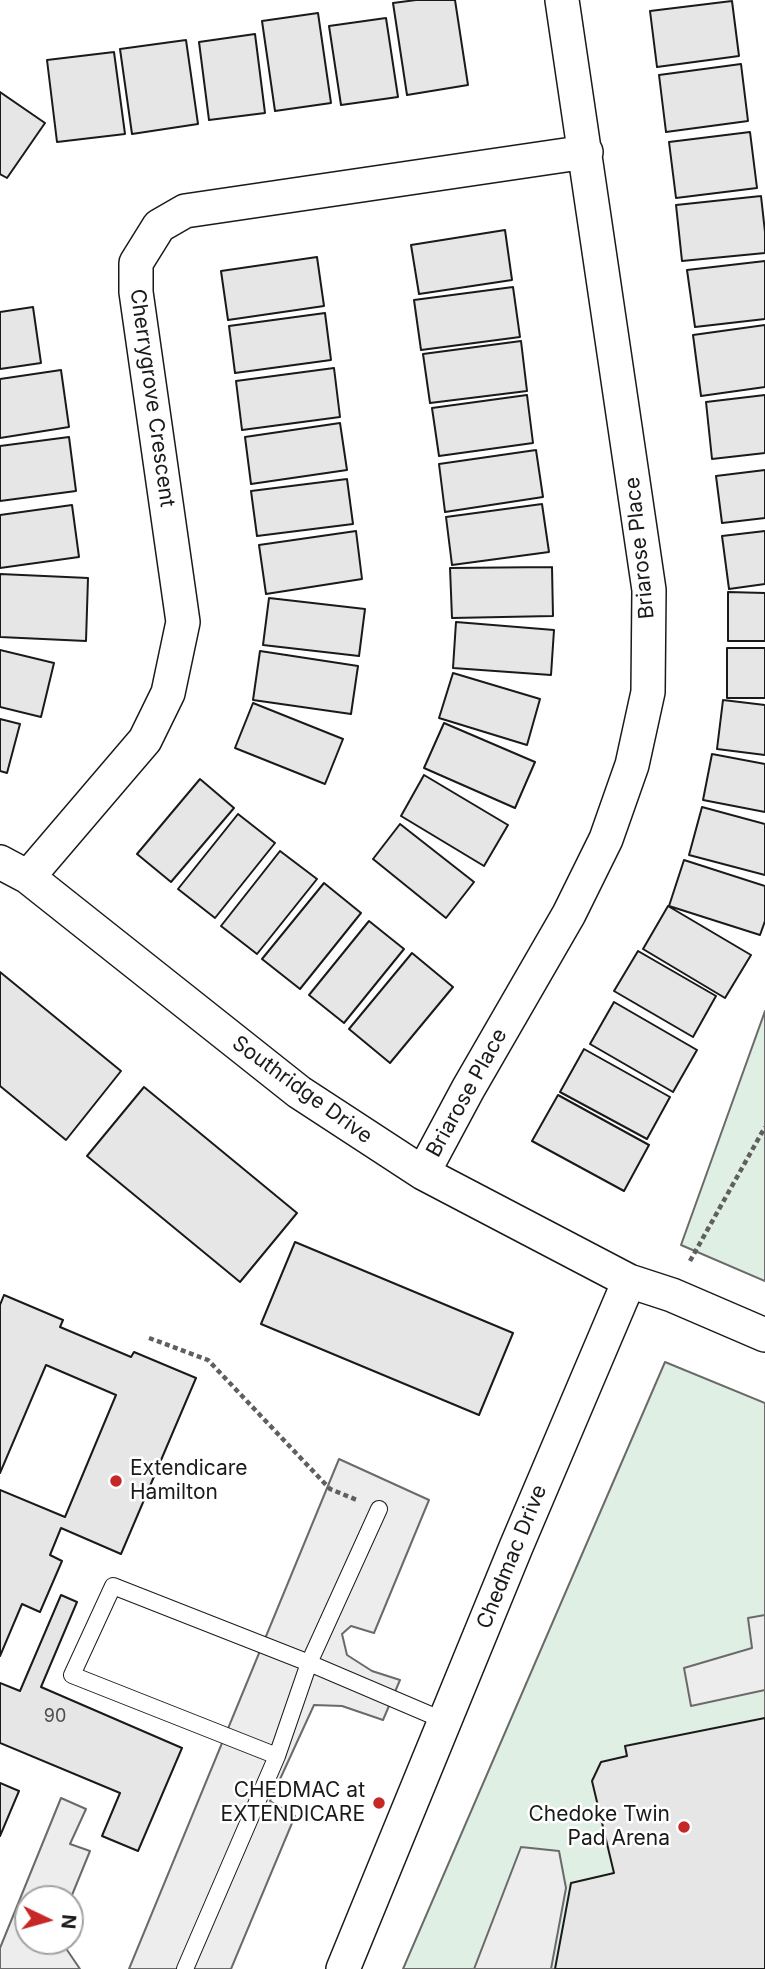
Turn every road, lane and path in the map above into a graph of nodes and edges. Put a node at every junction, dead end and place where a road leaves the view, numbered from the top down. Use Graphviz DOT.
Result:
graph roads {
  1 [pos="562,0"];
  2 [pos="586,152"];
  3 [pos="14,870"];
  4 [pos="765,1127"];
  5 [pos="423,1173"];
  6 [pos="690,1261"];
  7 [pos="629,1281"];
  8 [pos="765,1335"];
  9 [pos="149,1338"];
  10 [pos="379,1509"];
  11 [pos="309,1663"];
  12 [pos="445,1721"];
  13 [pos="277,1756"];
  14 [pos="185,1969"];
  15 [pos="344,1969"];
  1 -- 2 [label="street, Briarose Place"];
  2 -- 3 [label="street, Cherrygrove Crescent"];
  2 -- 5 [label="street, Briarose Place"];
  3 -- 5 [label="street, Southridge Drive"];
  4 -- 6 [label="path"];
  5 -- 7 [label="street, Southridge Drive"];
  7 -- 8 [label="street"];
  7 -- 12 [label="street, Chedmac Drive"];
  9 -- 10 [label="path"];
  10 -- 11 [label="lane"];
  11 -- 12 [label="lane"];
  11 -- 13 [label="lane"];
  11 -- 13 [label="lane"];
  12 -- 15 [label="street, Chedmac Drive"];
  13 -- 14 [label="lane"];
}
